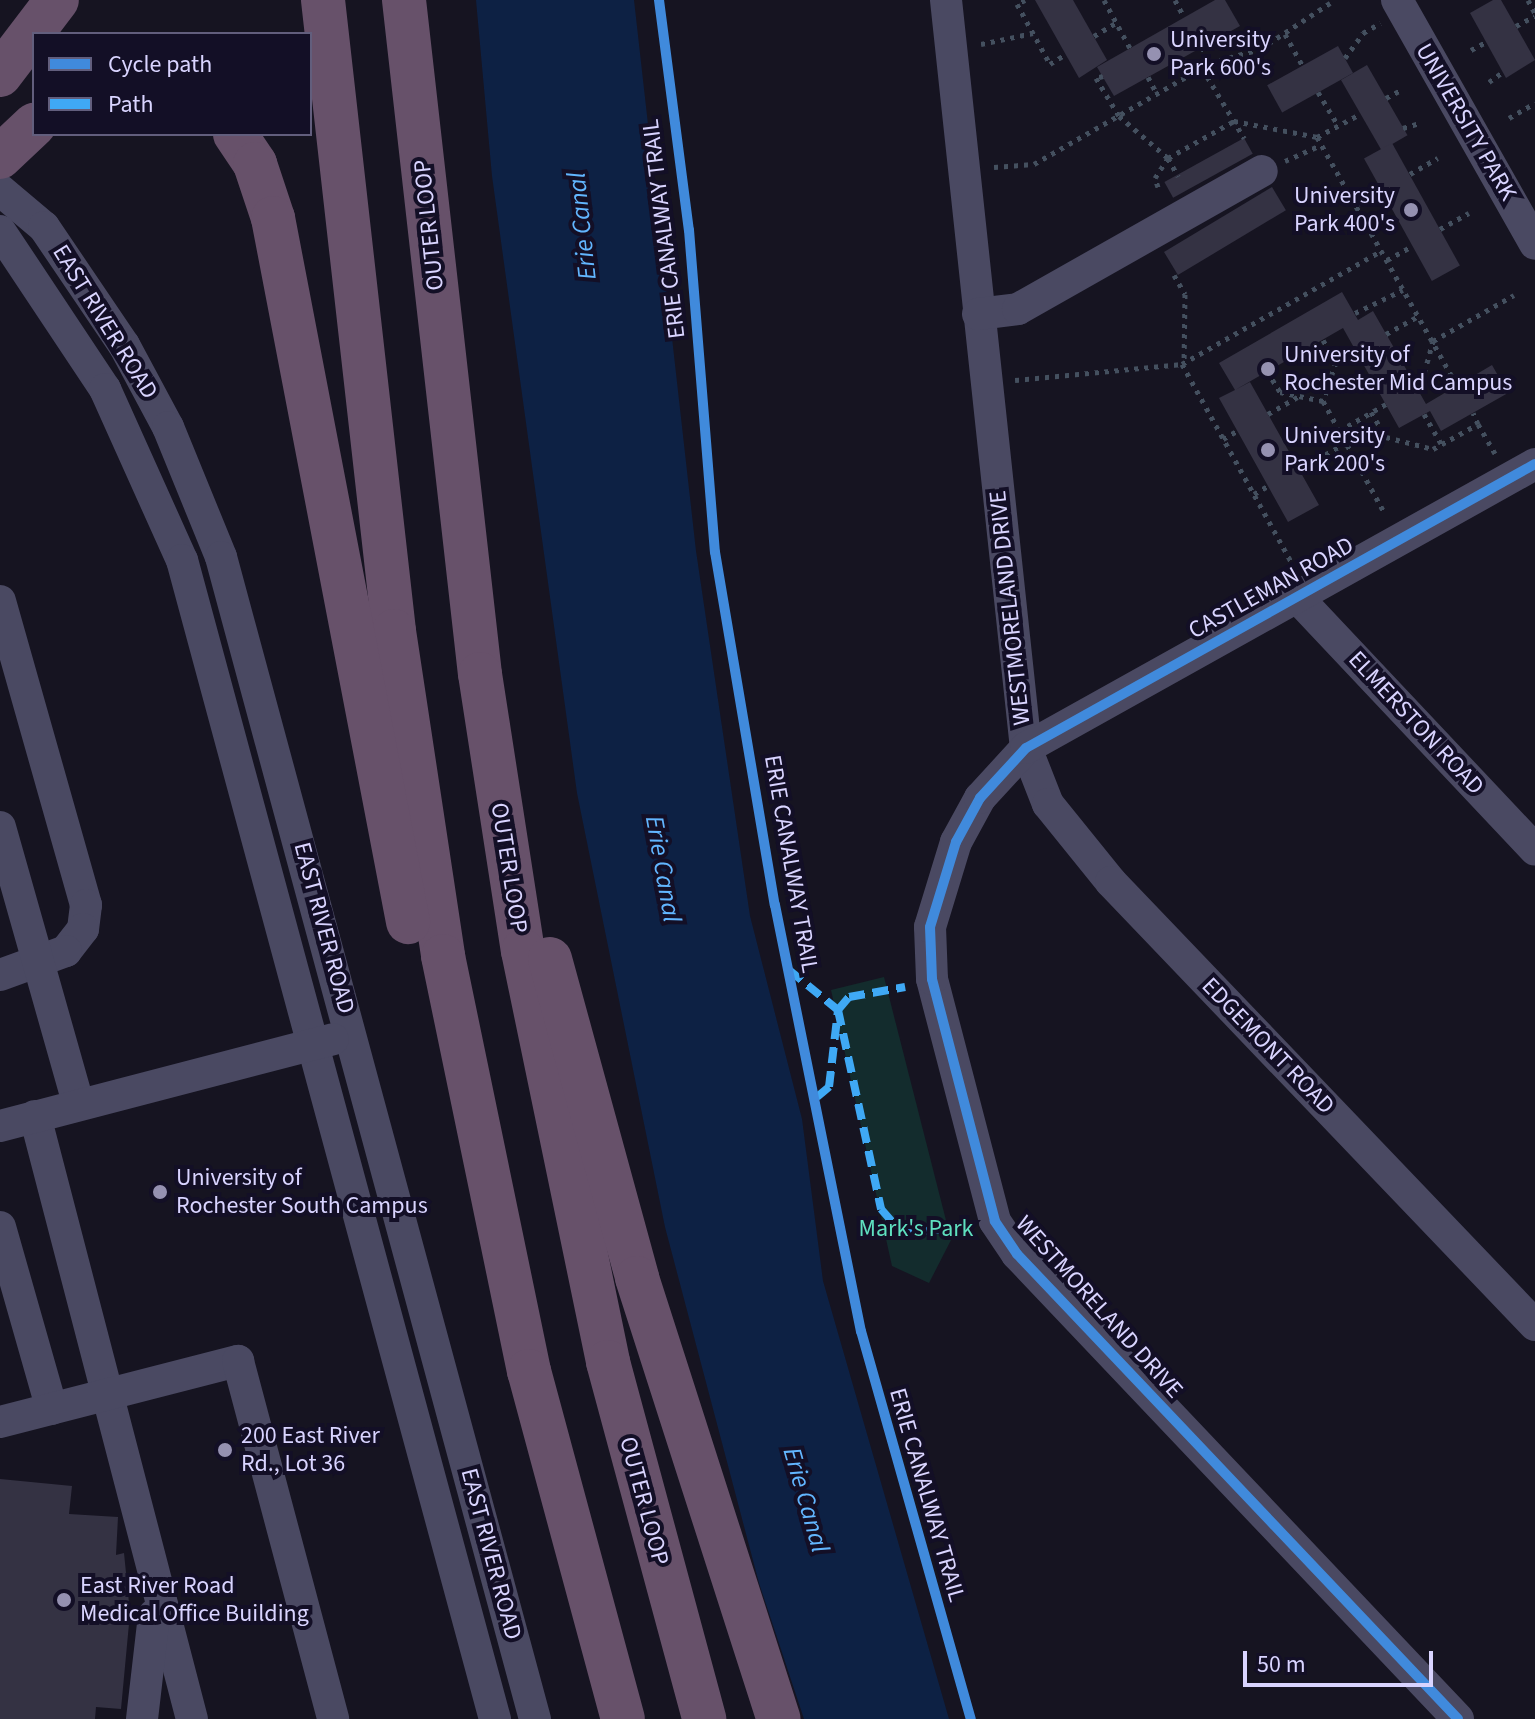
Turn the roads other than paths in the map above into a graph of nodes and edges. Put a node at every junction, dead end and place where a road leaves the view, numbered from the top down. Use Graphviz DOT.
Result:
graph roads {
  1 [pos="323,0"];
  2 [pos="404,0"];
  3 [pos="946,0"];
  4 [pos="1396,8"];
  5 [pos="50,10"];
  6 [pos="33,32"];
  7 [pos="32,33"];
  8 [pos="0,48"];
  9 [pos="0,75"];
  10 [pos="32,127"];
  11 [pos="236,136"];
  12 [pos="0,157"];
  13 [pos="1262,171"];
  14 [pos="0,190"];
  15 [pos="0,231"];
  16 [pos="1535,244"];
  17 [pos="978,314"];
  18 [pos="1535,464"];
  19 [pos="1297,597"];
  20 [pos="0,601"];
  21 [pos="486,718"];
  22 [pos="1026,748"];
  23 [pos="0,827"];
  24 [pos="1535,850"];
  25 [pos="38,965"];
  26 [pos="0,975"];
  27 [pos="352,1034"];
  28 [pos="314,1044"];
  29 [pos="78,1103"];
  30 [pos="35,1116"];
  31 [pos="0,1126"];
  32 [pos="0,1227"];
  33 [pos="1535,1325"];
  34 [pos="108,1395"];
  35 [pos="52,1409"];
  36 [pos="0,1422"];
  37 [pos="575,1553"];
  38 [pos="151,1559"];
  39 [pos="142,1719"];
  40 [pos="192,1719"];
  41 [pos="333,1719"];
  42 [pos="495,1719"];
  43 [pos="535,1719"];
  44 [pos="623,1719"];
  45 [pos="704,1719"];
  46 [pos="779,1719"];
  47 [pos="1458,1719"];
  1 -- 37 [label="highway"];
  2 -- 21 [label="highway, OUTER LOOP"];
  3 -- 17 [label="street, WESTMORELAND DRIVE"];
  4 -- 16 [label="street, UNIVERSITY PARK"];
  5 -- 6 [label="highway"];
  5 -- 8 [label="highway"];
  7 -- 9 [label="highway"];
  10 -- 12 [label="highway"];
  11 -- 37 [label="highway"];
  13 -- 17 [label="street"];
  14 -- 27 [label="street, EAST RIVER ROAD"];
  15 -- 28 [label="street, EAST RIVER ROAD"];
  17 -- 22 [label="street, WESTMORELAND DRIVE"];
  18 -- 19 [label="street, CASTLEMAN ROAD"];
  19 -- 22 [label="street, CASTLEMAN ROAD"];
  19 -- 24 [label="street, ELMERSTON ROAD"];
  20 -- 25 [label="street"];
  21 -- 45 [label="highway, OUTER LOOP"];
  21 -- 46 [label="highway"];
  22 -- 33 [label="street, EDGEMONT ROAD"];
  22 -- 47 [label="street, WESTMORELAND DRIVE"];
  23 -- 25 [label="street"];
  25 -- 26 [label="street"];
  25 -- 29 [label="street"];
  27 -- 28 [label="street"];
  27 -- 43 [label="street, EAST RIVER ROAD"];
  28 -- 29 [label="street"];
  28 -- 42 [label="street, EAST RIVER ROAD"];
  29 -- 30 [label="street"];
  30 -- 31 [label="street"];
  30 -- 34 [label="street"];
  32 -- 35 [label="street"];
  34 -- 35 [label="street"];
  34 -- 38 [label="street"];
  34 -- 41 [label="street"];
  35 -- 36 [label="street"];
  37 -- 44 [label="highway"];
  38 -- 39 [label="street"];
  38 -- 40 [label="street"];
}
